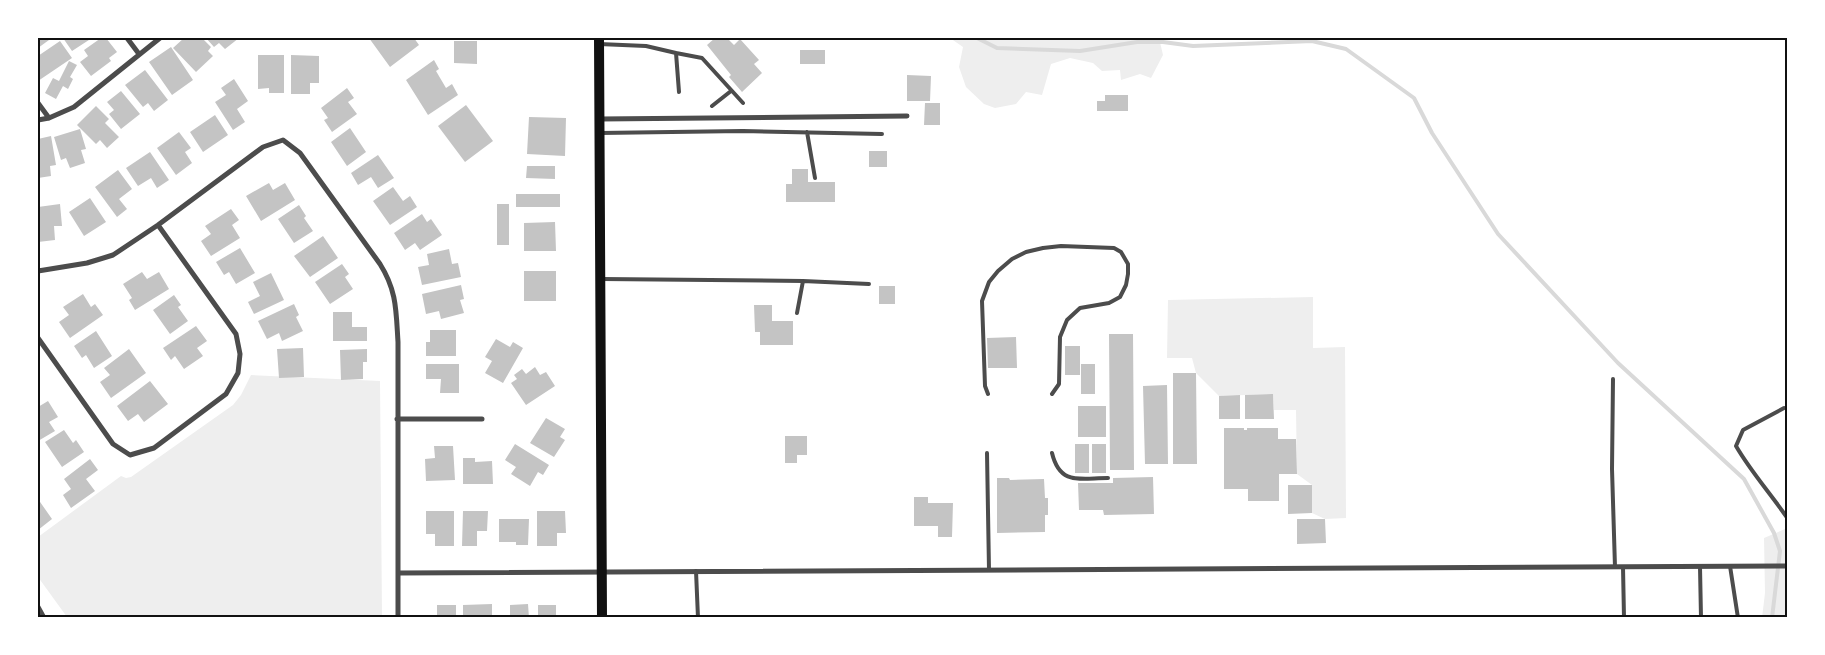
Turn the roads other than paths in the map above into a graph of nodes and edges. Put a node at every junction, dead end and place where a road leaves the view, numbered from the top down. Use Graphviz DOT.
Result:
graph roads {
  1 [pos="127,38"];
  2 [pos="160,38"];
  3 [pos="599,41"];
  4 [pos="676,53"];
  5 [pos="139,54"];
  6 [pos="732,91"];
  7 [pos="679,92"];
  8 [pos="38,103"];
  9 [pos="743,103"];
  10 [pos="712,106"];
  11 [pos="907,116"];
  12 [pos="49,118"];
  13 [pos="600,119"];
  14 [pos="38,120"];
  15 [pos="807,132"];
  16 [pos="600,133"];
  17 [pos="882,134"];
  18 [pos="815,178"];
  19 [pos="158,225"];
  20 [pos="38,271"];
  21 [pos="600,279"];
  22 [pos="803,281"];
  23 [pos="870,284"];
  24 [pos="797,313"];
  25 [pos="38,338"];
  26 [pos="1614,378"];
  27 [pos="988,394"];
  28 [pos="1052,394"];
  29 [pos="1784,408"];
  30 [pos="397,419"];
  31 [pos="482,419"];
  32 [pos="987,453"];
  33 [pos="1052,453"];
  34 [pos="1108,478"];
  35 [pos="1788,519"];
  36 [pos="1700,566"];
  37 [pos="1730,566"];
  38 [pos="1788,566"];
  39 [pos="1615,567"];
  40 [pos="1622,567"];
  41 [pos="989,570"];
  42 [pos="696,572"];
  43 [pos="398,573"];
  44 [pos="601,573"];
  45 [pos="38,607"];
  46 [pos="44,618"];
  47 [pos="398,618"];
  48 [pos="602,618"];
  49 [pos="698,618"];
  50 [pos="1624,618"];
  51 [pos="1701,618"];
  52 [pos="1738,618"];
  1 -- 5 [label="street"];
  2 -- 5 [label="street"];
  3 -- 4 [label="lane"];
  3 -- 13 [label="main road"];
  4 -- 6 [label="lane"];
  4 -- 7 [label="lane"];
  5 -- 12 [label="street"];
  6 -- 9 [label="lane"];
  6 -- 10 [label="lane"];
  8 -- 12 [label="street"];
  11 -- 13 [label="street"];
  12 -- 14 [label="street"];
  13 -- 16 [label="main road"];
  15 -- 16 [label="lane"];
  15 -- 17 [label="lane"];
  15 -- 18 [label="lane"];
  16 -- 21 [label="main road"];
  19 -- 20 [label="street"];
  19 -- 25 [label="street"];
  19 -- 30 [label="street"];
  21 -- 22 [label="lane"];
  21 -- 44 [label="main road"];
  22 -- 23 [label="lane"];
  22 -- 24 [label="lane"];
  26 -- 39 [label="lane"];
  27 -- 28 [label="lane"];
  29 -- 35 [label="lane"];
  30 -- 31 [label="street"];
  30 -- 43 [label="street"];
  32 -- 41 [label="lane"];
  33 -- 34 [label="lane"];
  36 -- 37 [label="street"];
  36 -- 40 [label="street"];
  36 -- 51 [label="lane"];
  37 -- 38 [label="street"];
  37 -- 52 [label="lane"];
  39 -- 40 [label="street"];
  39 -- 41 [label="street"];
  40 -- 50 [label="lane"];
  41 -- 42 [label="street"];
  42 -- 44 [label="street"];
  42 -- 49 [label="lane"];
  43 -- 44 [label="street"];
  43 -- 47 [label="street"];
  44 -- 48 [label="main road"];
  45 -- 46 [label="street"];
}
